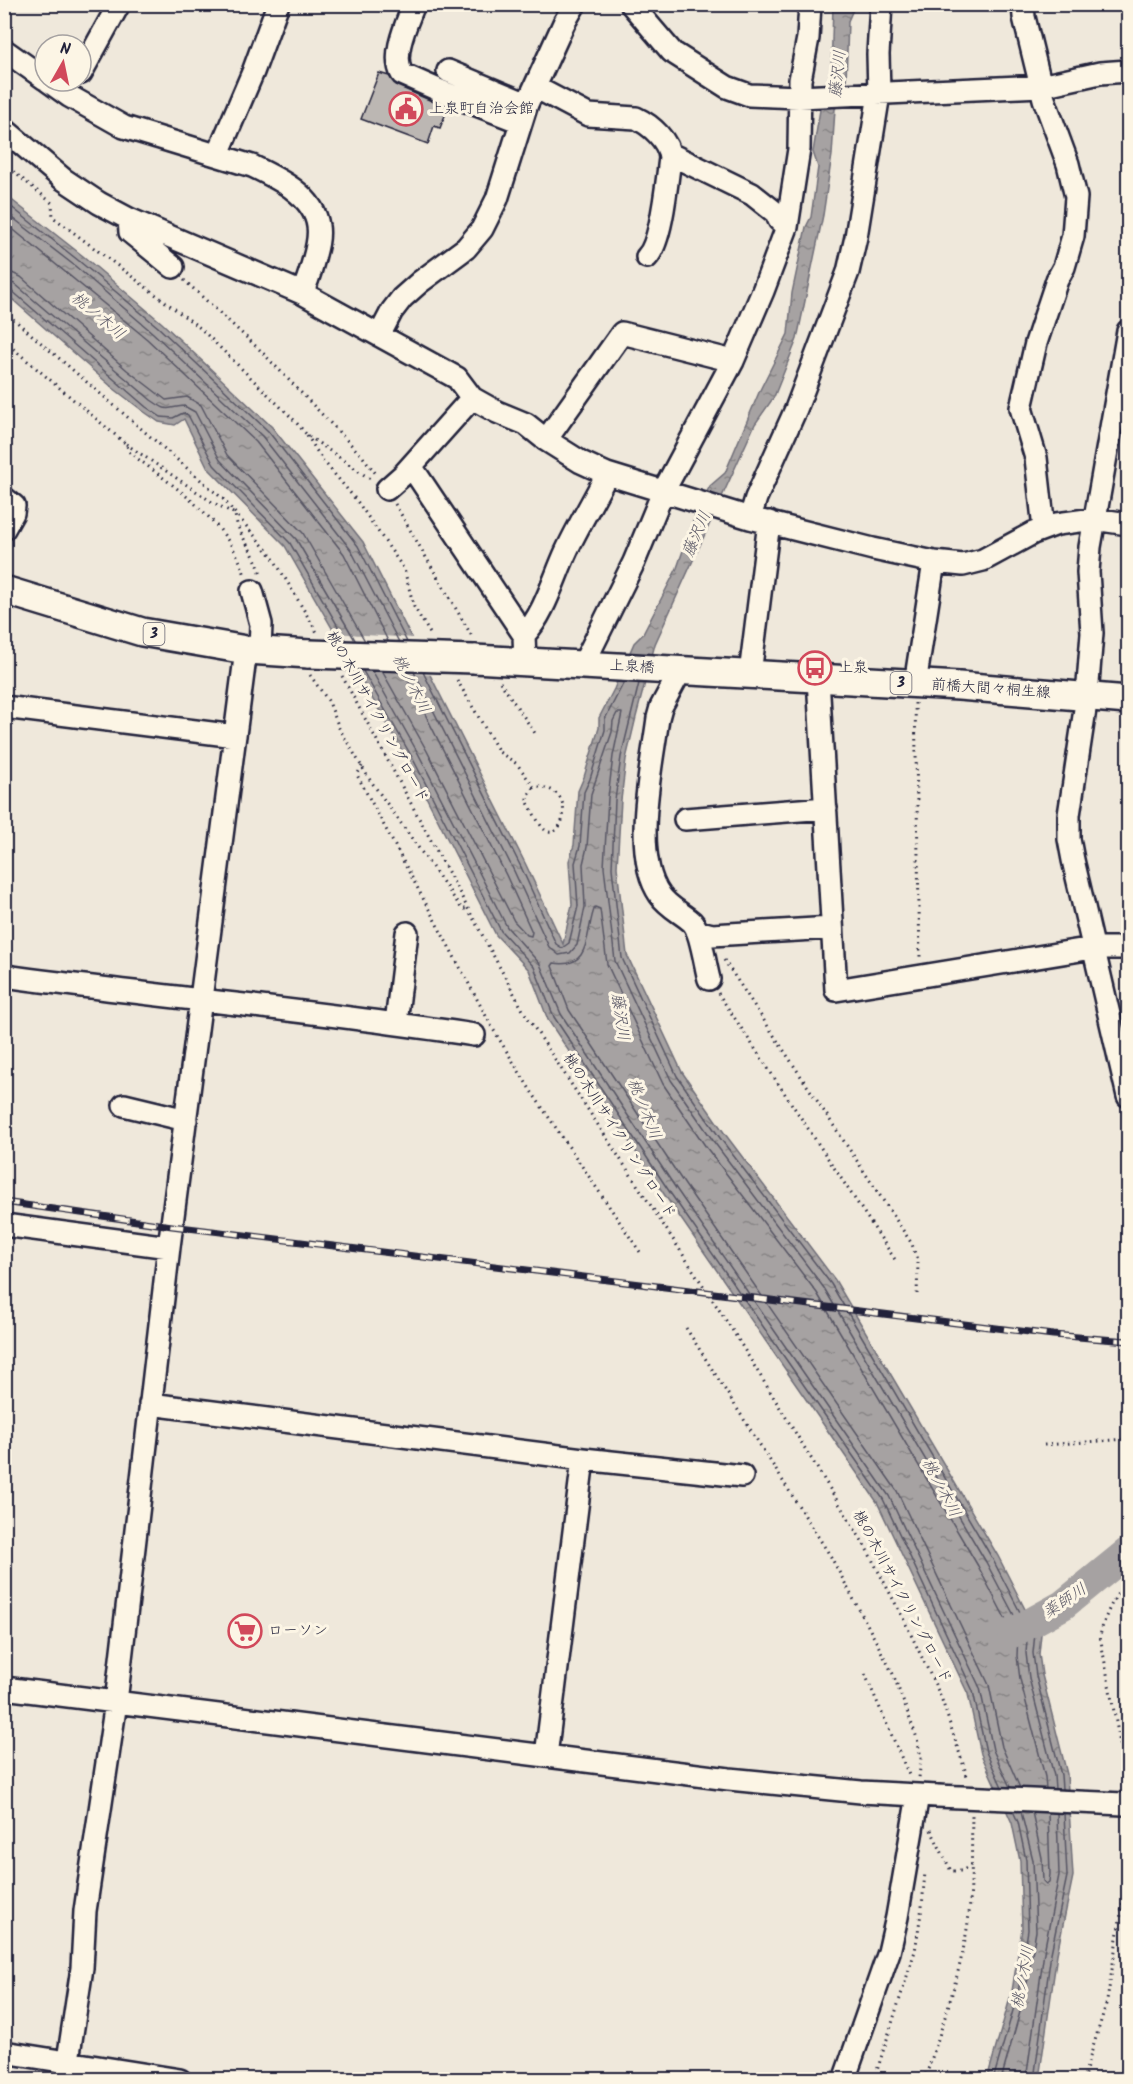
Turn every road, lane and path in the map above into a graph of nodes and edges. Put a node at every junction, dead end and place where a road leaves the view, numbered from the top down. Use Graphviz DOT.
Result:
graph roads {
  1 [pos="119,4"];
  2 [pos="278,4"];
  3 [pos="414,4"];
  4 [pos="575,4"];
  5 [pos="631,4"];
  6 [pos="810,4"];
  7 [pos="881,4"];
  8 [pos="1023,4"];
  9 [pos="4,50"];
  10 [pos="93,52"];
  11 [pos="33,71"];
  12 [pos="448,71"];
  13 [pos="1128,71"];
  14 [pos="1041,86"];
  15 [pos="80,93"];
  16 [pos="875,94"];
  17 [pos="802,96"];
  18 [pos="528,104"];
  19 [pos="4,129"];
  20 [pos="218,154"];
  21 [pos="670,154"];
  22 [pos="4,164"];
  23 [pos="129,219"];
  24 [pos="787,227"];
  25 [pos="647,257"];
  26 [pos="173,267"];
  27 [pos="302,293"];
  28 [pos="4,311"];
  29 [pos="1128,331"];
  30 [pos="380,334"];
  31 [pos="4,341"];
  32 [pos="733,361"];
  33 [pos="472,398"];
  34 [pos="546,440"];
  35 [pos="126,444"];
  36 [pos="608,474"];
  37 [pos="400,477"];
  38 [pos="666,493"];
  39 [pos="4,498"];
  40 [pos="235,514"];
  41 [pos="753,518"];
  42 [pos="1094,519"];
  43 [pos="1128,524"];
  44 [pos="1046,527"];
  45 [pos="4,529"];
  46 [pos="934,562"];
  47 [pos="4,590"];
  48 [pos="252,591"];
  49 [pos="524,635"];
  50 [pos="253,650"];
  51 [pos="313,656"];
  52 [pos="525,662"];
  53 [pos="587,665"];
  54 [pos="677,670"];
  55 [pos="339,672"];
  56 [pos="750,674"];
  57 [pos="818,678"];
  58 [pos="915,684"];
  59 [pos="1087,696"];
  60 [pos="1128,700"];
  61 [pos="4,707"];
  62 [pos="235,736"];
  63 [pos="362,766"];
  64 [pos="826,808"];
  65 [pos="685,819"];
  66 [pos="468,909"];
  67 [pos="832,927"];
  68 [pos="702,932"];
  69 [pos="407,933"];
  70 [pos="1093,948"];
  71 [pos="1128,948"];
  72 [pos="4,976"];
  73 [pos="920,976"];
  74 [pos="709,979"];
  75 [pos="201,1001"];
  76 [pos="396,1023"];
  77 [pos="474,1035"];
  78 [pos="1128,1096"];
  79 [pos="124,1105"];
  80 [pos="186,1120"];
  81 [pos="4,1225"];
  82 [pos="169,1247"];
  83 [pos="640,1252"];
  84 [pos="896,1261"];
  85 [pos="917,1295"];
  86 [pos="686,1328"];
  87 [pos="150,1404"];
  88 [pos="1128,1439"];
  89 [pos="1044,1445"];
  90 [pos="583,1459"];
  91 [pos="742,1476"];
  92 [pos="1128,1579"];
  93 [pos="865,1674"];
  94 [pos="4,1688"];
  95 [pos="116,1702"];
  96 [pos="546,1756"];
  97 [pos="968,1779"];
  98 [pos="928,1795"];
  99 [pos="1127,1798"];
  100 [pos="972,1813"];
  101 [pos="930,1829"];
  102 [pos="971,1865"];
  103 [pos="1128,1869"];
  104 [pos="4,2052"];
  105 [pos="67,2071"];
  106 [pos="180,2079"];
  107 [pos="844,2079"];
  108 [pos="923,2079"];
  109 [pos="1083,2079"];
  1 -- 10 [label="street"];
  2 -- 20 [label="street"];
  3 -- 18 [label="street"];
  4 -- 18 [label="street"];
  5 -- 17 [label="street"];
  6 -- 17 [label="street"];
  7 -- 16 [label="street"];
  8 -- 14 [label="street"];
  9 -- 11 [label="street"];
  12 -- 18 [label="street"];
  13 -- 14 [label="street"];
  14 -- 16 [label="street"];
  14 -- 44 [label="street"];
  15 -- 20 [label="street"];
  16 -- 17 [label="street"];
  16 -- 41 [label="street"];
  17 -- 24 [label="street"];
  18 -- 21 [label="street"];
  18 -- 30 [label="street"];
  19 -- 23 [label="street"];
  20 -- 27 [label="street"];
  21 -- 24 [label="street"];
  21 -- 25 [label="street"];
  22 -- 37 [label="path"];
  23 -- 26 [label="street"];
  23 -- 27 [label="street"];
  24 -- 32 [label="street"];
  27 -- 30 [label="street"];
  28 -- 40 [label="path, 桃の木川サイクリングロード"];
  29 -- 42 [label="street"];
  30 -- 33 [label="street"];
  31 -- 35 [label="path"];
  32 -- 34 [label="street"];
  32 -- 38 [label="street"];
  33 -- 34 [label="street"];
  33 -- 37 [label="street"];
  34 -- 36 [label="street"];
  35 -- 40 [label="path"];
  35 -- 48 [label="path"];
  36 -- 38 [label="street"];
  36 -- 49 [label="street"];
  37 -- 49 [label="street"];
  38 -- 41 [label="street"];
  38 -- 53 [label="street"];
  39 -- 45 [label="street"];
  40 -- 51 [label="path, 桃の木川サイクリングロード"];
  41 -- 46 [label="street"];
  41 -- 56 [label="street"];
  42 -- 43 [label="street"];
  42 -- 44 [label="street"];
  42 -- 59 [label="street"];
  44 -- 46 [label="street"];
  46 -- 58 [label="street"];
  47 -- 50 [label="main road, 3"];
  48 -- 50 [label="street"];
  49 -- 52 [label="street"];
  50 -- 51 [label="main road, 3"];
  50 -- 62 [label="street"];
  51 -- 52 [label="main road, 3, bridge"];
  51 -- 63 [label="path, 桃の木川サイクリングロード"];
  52 -- 53 [label="main road, 3"];
  53 -- 54 [label="main road, 上泉橋 / 3"];
  54 -- 56 [label="main road, 前橋大間々桐生線 / 3"];
  54 -- 68 [label="street"];
  55 -- 66 [label="path, 桃の木川サイクリングロード"];
  56 -- 57 [label="main road, 前橋大間々桐生線 / 3"];
  57 -- 58 [label="main road, 前橋大間々桐生線 / 3"];
  57 -- 64 [label="street"];
  58 -- 59 [label="main road, 前橋大間々桐生線 / 3"];
  58 -- 73 [label="path"];
  59 -- 60 [label="main road, 前橋大間々桐生線 / 3"];
  59 -- 70 [label="street"];
  61 -- 62 [label="street"];
  62 -- 75 [label="street"];
  63 -- 66 [label="path, 桃の木川サイクリングロード"];
  63 -- 83 [label="path"];
  64 -- 65 [label="street"];
  64 -- 67 [label="street"];
  66 -- 97 [label="path, 桃の木川サイクリングロード"];
  67 -- 68 [label="street"];
  67 -- 73 [label="street"];
  68 -- 74 [label="street"];
  68 -- 85 [label="path"];
  69 -- 76 [label="street"];
  70 -- 71 [label="street"];
  70 -- 73 [label="street"];
  70 -- 78 [label="street"];
  72 -- 75 [label="street"];
  74 -- 84 [label="path"];
  75 -- 76 [label="street"];
  75 -- 80 [label="street"];
  76 -- 77 [label="street"];
  79 -- 80 [label="street"];
  80 -- 82 [label="street"];
  81 -- 82 [label="street"];
  82 -- 87 [label="street"];
  86 -- 98 [label="path"];
  87 -- 90 [label="street"];
  87 -- 95 [label="street"];
  88 -- 89 [label="path"];
  90 -- 91 [label="street"];
  90 -- 96 [label="street"];
  92 -- 99 [label="path"];
  93 -- 98 [label="path"];
  94 -- 95 [label="street"];
  95 -- 96 [label="street"];
  95 -- 105 [label="street"];
  96 -- 98 [label="street"];
  98 -- 99 [label="street, bridge"];
  98 -- 107 [label="street"];
  100 -- 102 [label="path"];
  101 -- 102 [label="path"];
  102 -- 108 [label="path"];
  103 -- 109 [label="path"];
  104 -- 105 [label="street"];
  105 -- 106 [label="street"];
}
